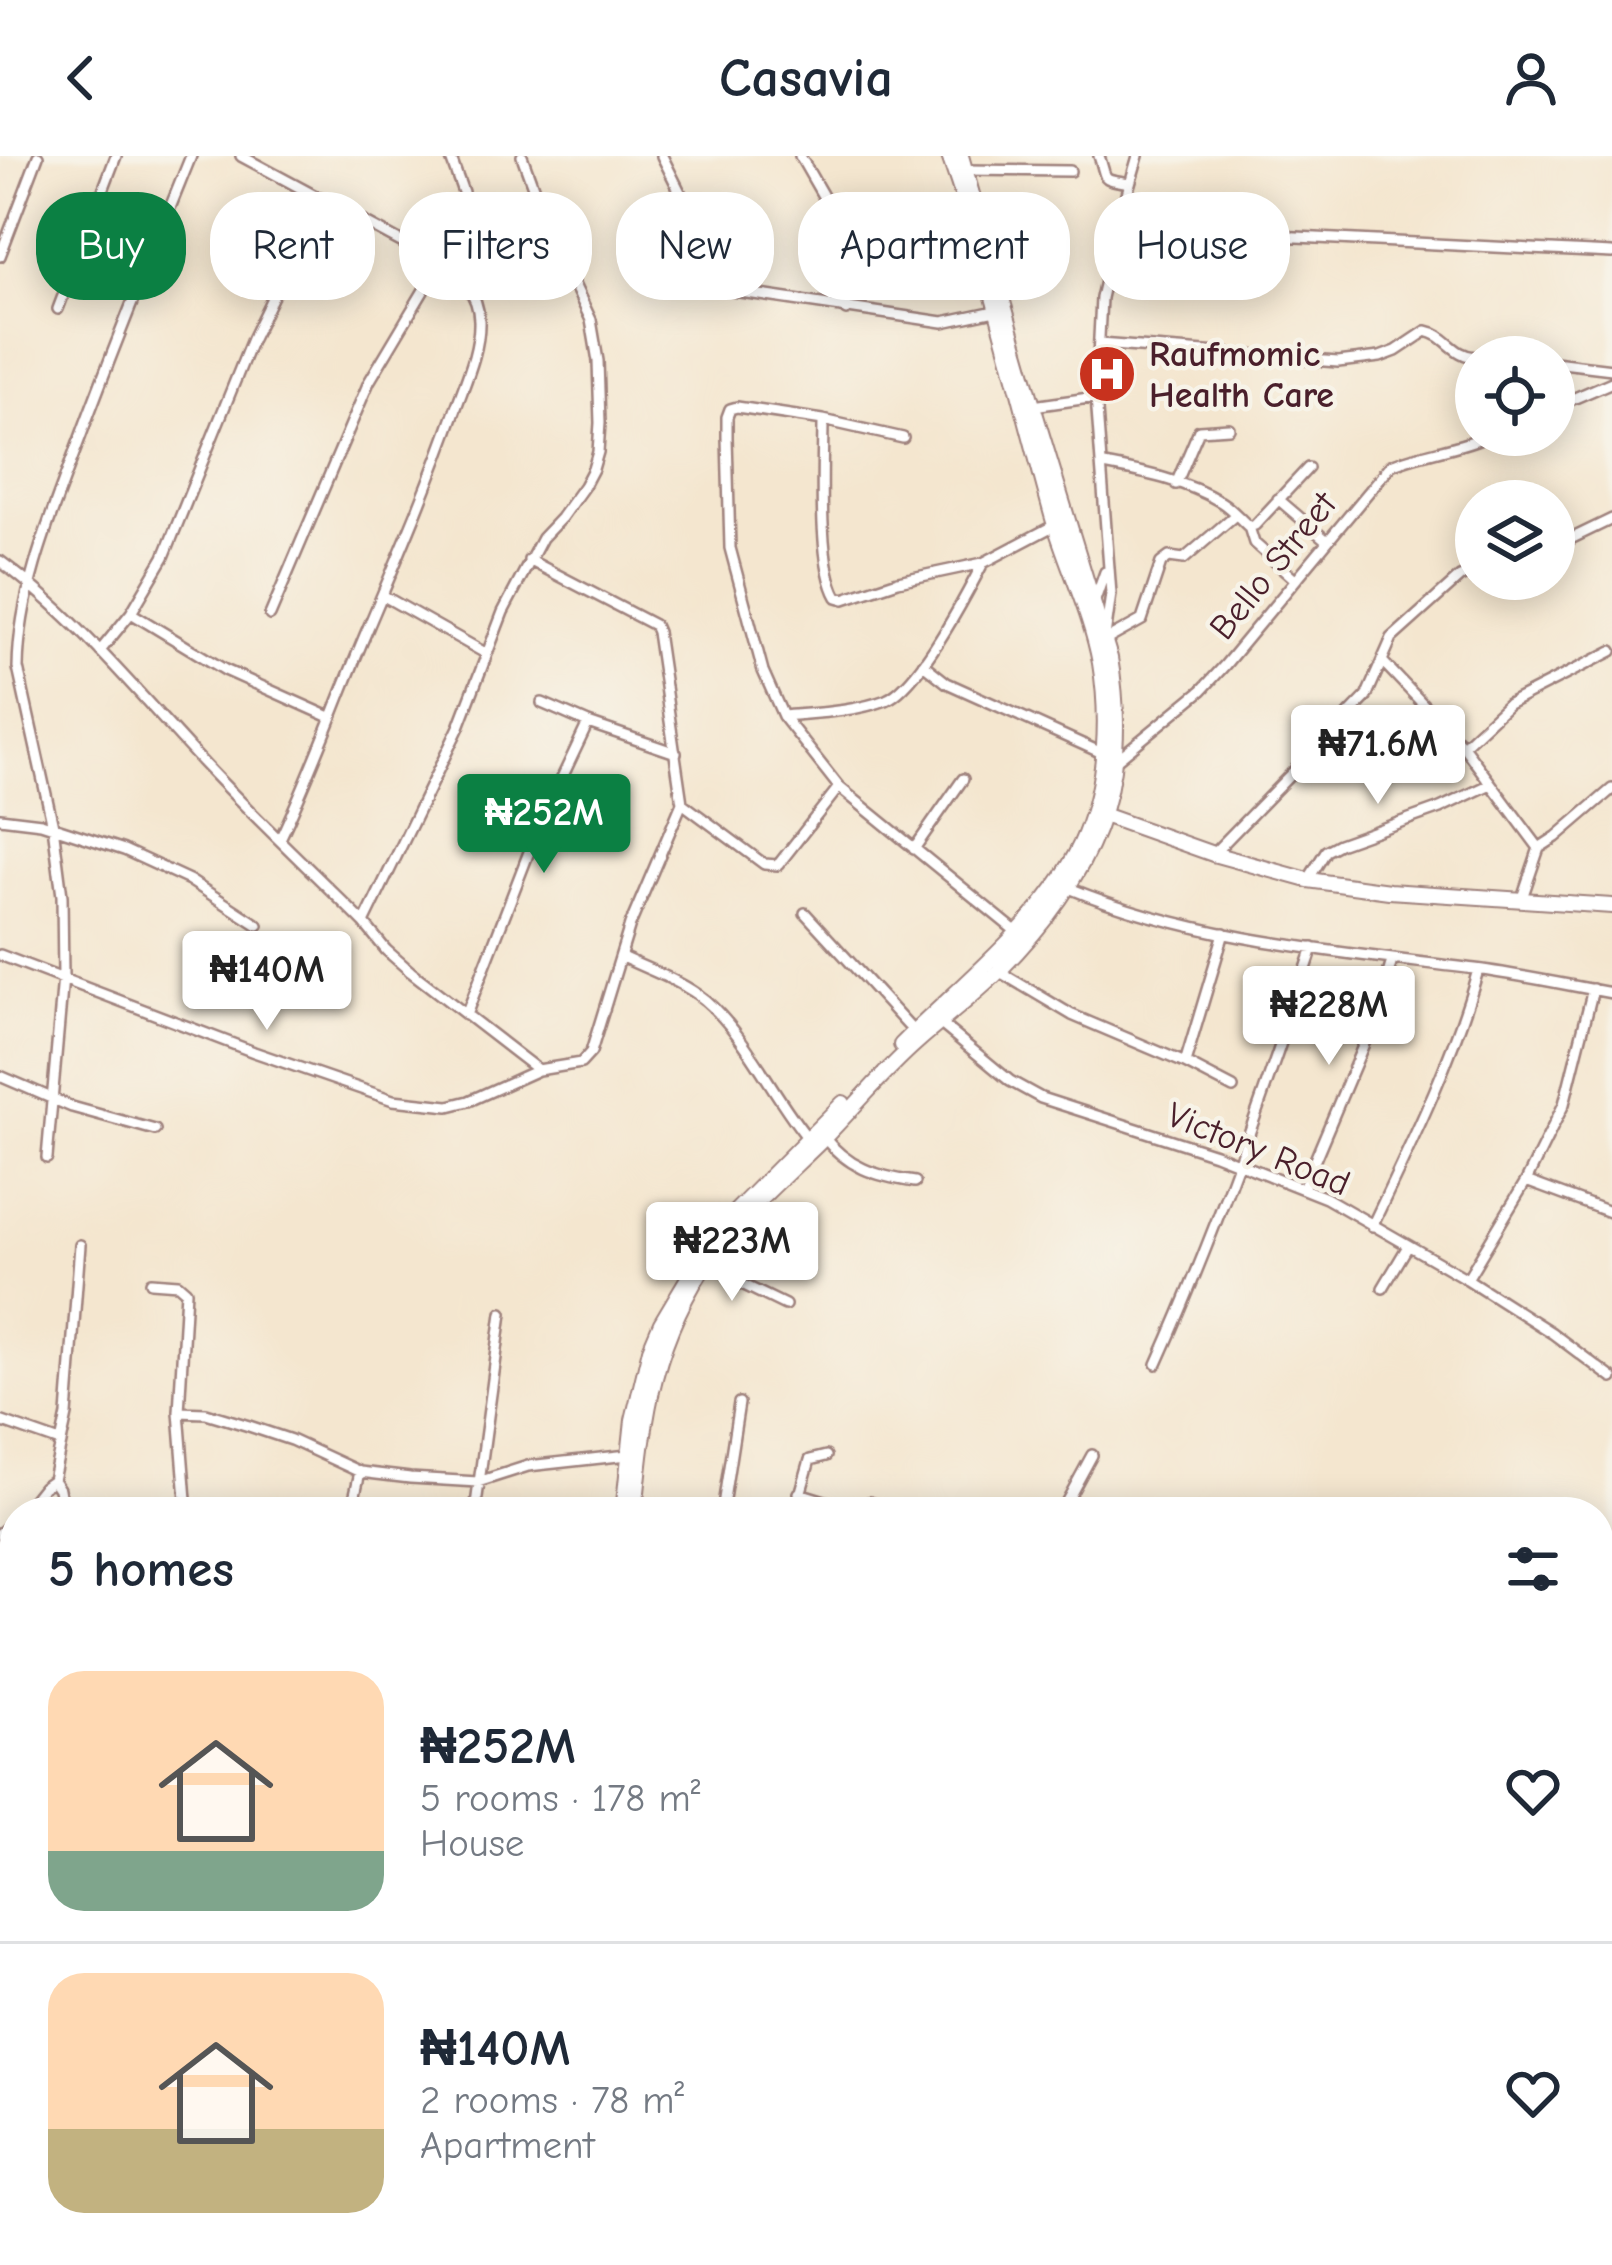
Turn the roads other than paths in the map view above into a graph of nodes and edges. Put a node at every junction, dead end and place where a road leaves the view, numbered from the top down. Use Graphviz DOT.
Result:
graph roads {
  1 [pos="38,156"];
  2 [pos="116,156"];
  3 [pos="191,156"];
  4 [pos="241,156"];
  5 [pos="450,156"];
  6 [pos="522,156"];
  7 [pos="662,156"];
  8 [pos="800,156"];
  9 [pos="949,156"];
  10 [pos="1099,156"];
  11 [pos="1138,156"];
  12 [pos="963,163"];
  13 [pos="1070,171"];
  14 [pos="1130,183"];
  15 [pos="308,192"];
  16 [pos="463,192"];
  17 [pos="1127,192"];
  18 [pos="1290,237"];
  19 [pos="1612,253"];
  20 [pos="0,256"];
  21 [pos="271,300"];
  22 [pos="418,300"];
  23 [pos="475,300"];
  24 [pos="1101,300"];
  25 [pos="58,309"];
  26 [pos="846,310"];
  27 [pos="995,311"];
  28 [pos="1099,344"];
  29 [pos="1455,351"];
  30 [pos="1575,365"];
  31 [pos="1612,369"];
  32 [pos="1612,382"];
  33 [pos="1096,397"];
  34 [pos="1575,398"];
  35 [pos="1033,406"];
  36 [pos="823,420"];
  37 [pos="1229,428"];
  38 [pos="903,437"];
  39 [pos="1455,448"];
  40 [pos="1103,465"];
  41 [pos="1308,468"];
  42 [pos="1176,484"];
  43 [pos="1278,499"];
  44 [pos="1234,515"];
  45 [pos="1612,519"];
  46 [pos="1055,525"];
  47 [pos="1249,527"];
  48 [pos="1575,537"];
  49 [pos="1327,540"];
  50 [pos="529,560"];
  51 [pos="1108,560"];
  52 [pos="0,561"];
  53 [pos="983,563"];
  54 [pos="1295,579"];
  55 [pos="1455,581"];
  56 [pos="32,584"];
  57 [pos="382,595"];
  58 [pos="1089,605"];
  59 [pos="131,613"];
  60 [pos="271,615"];
  61 [pos="1106,638"];
  62 [pos="100,651"];
  63 [pos="1612,651"];
  64 [pos="488,654"];
  65 [pos="1383,662"];
  66 [pos="923,664"];
  67 [pos="542,704"];
  68 [pos="330,716"];
  69 [pos="783,716"];
  70 [pos="588,723"];
  71 [pos="1463,746"];
  72 [pos="676,753"];
  73 [pos="1108,758"];
  74 [pos="963,779"];
  75 [pos="1491,784"];
  76 [pos="839,787"];
  77 [pos="1612,789"];
  78 [pos="682,803"];
  79 [pos="1103,814"];
  80 [pos="0,818"];
  81 [pos="53,826"];
  82 [pos="280,839"];
  83 [pos="1539,848"];
  84 [pos="914,849"];
  85 [pos="1213,854"];
  86 [pos="1308,880"];
  87 [pos="1069,888"];
  88 [pos="1521,901"];
  89 [pos="1612,906"];
  90 [pos="805,913"];
  91 [pos="364,922"];
  92 [pos="258,925"];
  93 [pos="1224,932"];
  94 [pos="1018,933"];
  95 [pos="1313,948"];
  96 [pos="0,955"];
  97 [pos="622,957"];
  98 [pos="1393,961"];
  99 [pos="1478,970"];
  100 [pos="998,971"];
  101 [pos="63,977"];
  102 [pos="1593,989"];
  103 [pos="1612,993"];
  104 [pos="466,1015"];
  105 [pos="941,1024"];
  106 [pos="914,1032"];
  107 [pos="1185,1063"];
  108 [pos="538,1070"];
  109 [pos="0,1076"];
  110 [pos="1233,1088"];
  111 [pos="54,1098"];
  112 [pos="155,1130"];
  113 [pos="816,1138"];
  114 [pos="47,1158"];
  115 [pos="1240,1163"];
  116 [pos="1526,1180"];
  117 [pos="915,1182"];
  118 [pos="1303,1188"];
  119 [pos="1612,1213"];
  120 [pos="1372,1226"];
  121 [pos="80,1245"];
  122 [pos="1408,1246"];
  123 [pos="714,1248"];
  124 [pos="1467,1279"];
  125 [pos="151,1282"];
  126 [pos="1384,1288"];
  127 [pos="785,1305"];
  128 [pos="502,1313"];
  129 [pos="1156,1364"];
  130 [pos="1612,1378"];
  131 [pos="739,1403"];
  132 [pos="179,1412"];
  133 [pos="0,1421"];
  134 [pos="60,1442"];
  135 [pos="628,1455"];
  136 [pos="1092,1455"];
  137 [pos="826,1456"];
  138 [pos="360,1472"];
  139 [pos="53,1480"];
  140 [pos="478,1482"];
  141 [pos="799,1493"];
  142 [pos="35,1497"];
  143 [pos="60,1497"];
  144 [pos="186,1497"];
  145 [pos="354,1497"];
  146 [pos="476,1497"];
  147 [pos="624,1497"];
  148 [pos="637,1497"];
  149 [pos="724,1497"];
  150 [pos="798,1497"];
  151 [pos="812,1497"];
  152 [pos="1069,1497"];
  1 -- 20 [label="street"];
  2 -- 25 [label="street"];
  3 -- 56 [label="street"];
  4 -- 15 [label="street"];
  5 -- 16 [label="street"];
  6 -- 50 [label="street"];
  7 -- 26 [label="street"];
  8 -- 26 [label="street"];
  9 -- 27 [label="main road"];
  10 -- 14 [label="street"];
  11 -- 14 [label="street"];
  12 -- 13 [label="street"];
  12 -- 35 [label="main road"];
  14 -- 17 [label="street"];
  18 -- 19 [label="street"];
  21 -- 59 [label="street"];
  22 -- 60 [label="street"];
  23 -- 57 [label="street"];
  24 -- 28 [label="street"];
  26 -- 27 [label="street"];
  27 -- 46 [label="main road"];
  28 -- 29 [label="street"];
  28 -- 33 [label="street"];
  30 -- 31 [label="street"];
  32 -- 34 [label="street"];
  33 -- 35 [label="street"];
  33 -- 40 [label="street"];
  35 -- 58 [label="main road"];
  36 -- 38 [label="street"];
  36 -- 53 [label="street"];
  36 -- 69 [label="street"];
  37 -- 42 [label="street"];
  39 -- 49 [label="street, Bello Street"];
  40 -- 42 [label="street"];
  40 -- 51 [label="street"];
  41 -- 43 [label="street"];
  42 -- 44 [label="street"];
  43 -- 47 [label="street"];
  43 -- 49 [label="street"];
  44 -- 47 [label="street"];
  44 -- 61 [label="street"];
  45 -- 48 [label="street"];
  46 -- 53 [label="street"];
  46 -- 58 [label="main road"];
  47 -- 54 [label="street"];
  49 -- 54 [label="street, Bello Street"];
  50 -- 64 [label="street"];
  50 -- 72 [label="street"];
  51 -- 58 [label="street"];
  51 -- 61 [label="street"];
  52 -- 56 [label="street"];
  53 -- 66 [label="street"];
  54 -- 73 [label="street, Bello Street"];
  55 -- 65 [label="street"];
  56 -- 62 [label="street"];
  56 -- 81 [label="street"];
  57 -- 64 [label="street"];
  57 -- 68 [label="street"];
  58 -- 61 [label="main road"];
  58 -- 73 [label="main road"];
  59 -- 62 [label="street"];
  59 -- 68 [label="street"];
  61 -- 73 [label="main road"];
  62 -- 82 [label="street"];
  63 -- 71 [label="street"];
  64 -- 91 [label="street"];
  65 -- 71 [label="street"];
  65 -- 85 [label="street"];
  66 -- 69 [label="street"];
  66 -- 73 [label="street"];
  67 -- 70 [label="street"];
  68 -- 82 [label="street"];
  69 -- 76 [label="street"];
  70 -- 72 [label="street"];
  70 -- 104 [label="street"];
  71 -- 75 [label="street"];
  72 -- 78 [label="street"];
  73 -- 79 [label="main road"];
  73 -- 94 [label="main road"];
  74 -- 84 [label="street"];
  75 -- 83 [label="street"];
  75 -- 86 [label="street"];
  76 -- 78 [label="street"];
  76 -- 84 [label="street"];
  77 -- 83 [label="street"];
  78 -- 97 [label="street"];
  79 -- 85 [label="main road"];
  79 -- 87 [label="main road"];
  80 -- 81 [label="street"];
  81 -- 92 [label="street"];
  81 -- 101 [label="street"];
  82 -- 91 [label="street"];
  83 -- 88 [label="street"];
  84 -- 94 [label="street"];
  85 -- 86 [label="main road"];
  86 -- 88 [label="main road"];
  87 -- 93 [label="street"];
  87 -- 100 [label="main road"];
  88 -- 89 [label="main road"];
  90 -- 106 [label="street"];
  91 -- 104 [label="street"];
  93 -- 95 [label="street"];
  93 -- 107 [label="street"];
  94 -- 106 [label="main road"];
  95 -- 98 [label="street"];
  95 -- 115 [label="street"];
  96 -- 101 [label="street"];
  97 -- 108 [label="street"];
  97 -- 113 [label="street"];
  98 -- 99 [label="street"];
  98 -- 118 [label="street"];
  99 -- 102 [label="street"];
  99 -- 120 [label="street"];
  100 -- 105 [label="main road"];
  100 -- 107 [label="street"];
  101 -- 108 [label="street"];
  101 -- 111 [label="street"];
  102 -- 103 [label="street"];
  102 -- 116 [label="street"];
  104 -- 108 [label="street"];
  105 -- 113 [label="main road"];
  105 -- 115 [label="street, Victory Road"];
  106 -- 113 [label="main road"];
  107 -- 110 [label="street"];
  109 -- 111 [label="street"];
  111 -- 112 [label="street"];
  111 -- 114 [label="street"];
  113 -- 117 [label="street"];
  113 -- 123 [label="main road"];
  115 -- 118 [label="street, Victory Road"];
  115 -- 129 [label="street"];
  116 -- 119 [label="street"];
  116 -- 124 [label="street"];
  118 -- 120 [label="street, Victory Road"];
  120 -- 122 [label="street, Victory Road"];
  121 -- 134 [label="street"];
  122 -- 124 [label="street, Victory Road"];
  122 -- 126 [label="street"];
  123 -- 127 [label="street"];
  123 -- 135 [label="main road"];
  123 -- 148 [label="main road"];
  124 -- 130 [label="street, Victory Road"];
  125 -- 132 [label="street"];
  128 -- 140 [label="street"];
  131 -- 149 [label="street"];
  132 -- 138 [label="street"];
  132 -- 144 [label="street"];
  133 -- 134 [label="street"];
  134 -- 139 [label="street"];
  135 -- 140 [label="street"];
  135 -- 147 [label="main road"];
  136 -- 152 [label="street"];
  137 -- 141 [label="street"];
  138 -- 140 [label="street"];
  138 -- 145 [label="street"];
  139 -- 142 [label="street"];
  139 -- 143 [label="street"];
  140 -- 146 [label="street"];
  141 -- 150 [label="street"];
  141 -- 151 [label="street"];
}
